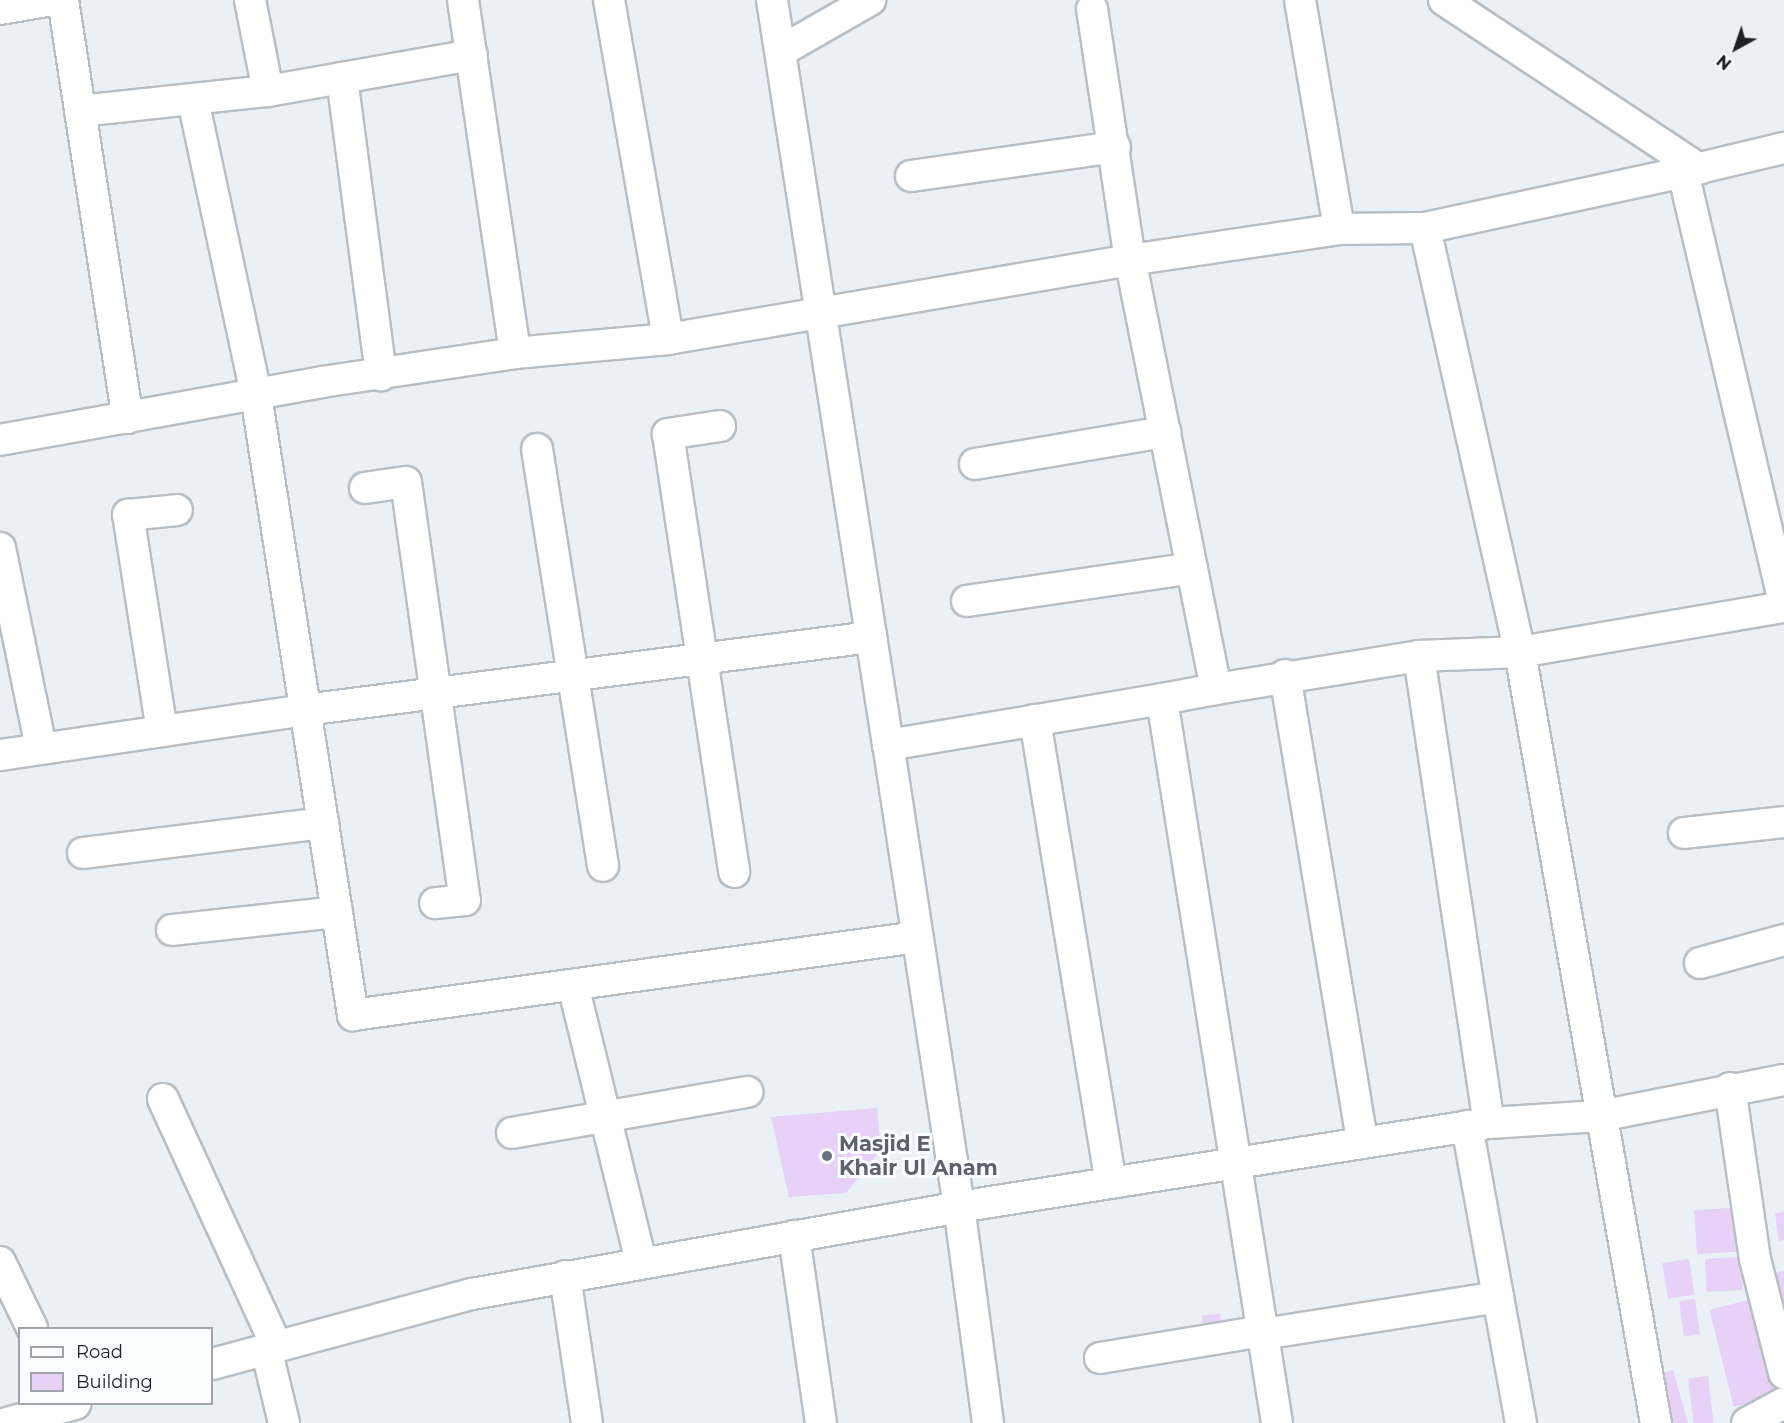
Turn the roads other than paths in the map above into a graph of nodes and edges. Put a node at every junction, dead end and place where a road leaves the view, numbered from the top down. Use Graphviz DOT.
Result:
graph roads {
  1 [pos="52,0"];
  2 [pos="63,0"];
  3 [pos="250,0"];
  4 [pos="463,0"];
  5 [pos="609,0"];
  6 [pos="772,0"];
  7 [pos="870,0"];
  8 [pos="1300,0"];
  9 [pos="1444,0"];
  10 [pos="0,9"];
  11 [pos="1092,9"];
  12 [pos="781,51"];
  13 [pos="472,55"];
  14 [pos="342,78"];
  15 [pos="268,91"];
  16 [pos="193,100"];
  17 [pos="80,111"];
  18 [pos="1115,147"];
  19 [pos="1784,148"];
  20 [pos="1691,170"];
  21 [pos="911,176"];
  22 [pos="1425,228"];
  23 [pos="1339,230"];
  24 [pos="1130,260"];
  25 [pos="820,311"];
  26 [pos="668,339"];
  27 [pos="515,353"];
  28 [pos="381,375"];
  29 [pos="256,395"];
  30 [pos="128,418"];
  31 [pos="720,426"];
  32 [pos="1165,432"];
  33 [pos="0,440"];
  34 [pos="537,449"];
  35 [pos="975,464"];
  36 [pos="365,488"];
  37 [pos="177,510"];
  38 [pos="0,548"];
  39 [pos="1192,568"];
  40 [pos="968,601"];
  41 [pos="1784,602"];
  42 [pos="1784,607"];
  43 [pos="871,636"];
  44 [pos="1520,652"];
  45 [pos="1419,656"];
  46 [pos="705,659"];
  47 [pos="571,675"];
  48 [pos="1285,675"];
  49 [pos="1216,689"];
  50 [pos="436,693"];
  51 [pos="1162,699"];
  52 [pos="305,710"];
  53 [pos="1035,720"];
  54 [pos="162,730"];
  55 [pos="888,745"];
  56 [pos="41,748"];
  57 [pos="0,755"];
  58 [pos="1784,822"];
  59 [pos="323,823"];
  60 [pos="1684,833"];
  61 [pos="83,853"];
  62 [pos="603,866"];
  63 [pos="734,872"];
  64 [pos="435,903"];
  65 [pos="337,912"];
  66 [pos="172,930"];
  67 [pos="917,937"];
  68 [pos="1784,940"];
  69 [pos="1700,963"];
  70 [pos="573,985"];
  71 [pos="1784,1080"];
  72 [pos="1730,1088"];
  73 [pos="747,1092"];
  74 [pos="163,1099"];
  75 [pos="604,1116"];
  76 [pos="1600,1116"];
  77 [pos="1478,1124"];
  78 [pos="512,1133"];
  79 [pos="1362,1141"];
  80 [pos="1237,1162"];
  81 [pos="1111,1182"];
  82 [pos="959,1207"];
  83 [pos="794,1236"];
  84 [pos="0,1262"];
  85 [pos="641,1262"];
  86 [pos="565,1276"];
  87 [pos="1498,1297"];
  88 [pos="31,1327"];
  89 [pos="1263,1333"];
  90 [pos="271,1346"];
  91 [pos="1100,1359"];
  92 [pos="213,1364"];
  93 [pos="1784,1373"];
  94 [pos="1784,1403"];
  95 [pos="63,1409"];
  96 [pos="7,1423"];
  97 [pos="284,1423"];
  98 [pos="587,1423"];
  99 [pos="821,1423"];
  100 [pos="988,1423"];
  101 [pos="1277,1423"];
  102 [pos="1521,1423"];
  103 [pos="1656,1423"];
  104 [pos="1747,1423"];
  1 -- 2 [label="street"];
  1 -- 10 [label="street"];
  2 -- 17 [label="street"];
  3 -- 15 [label="street"];
  4 -- 13 [label="street"];
  5 -- 26 [label="street"];
  6 -- 12 [label="street"];
  7 -- 12 [label="street"];
  8 -- 23 [label="street"];
  9 -- 20 [label="street"];
  11 -- 18 [label="street"];
  12 -- 25 [label="street"];
  13 -- 14 [label="street"];
  13 -- 27 [label="street"];
  14 -- 15 [label="street"];
  14 -- 28 [label="street"];
  15 -- 16 [label="street"];
  16 -- 17 [label="street"];
  16 -- 29 [label="street"];
  17 -- 30 [label="street"];
  18 -- 21 [label="street"];
  18 -- 24 [label="street"];
  19 -- 20 [label="street"];
  20 -- 22 [label="street"];
  20 -- 41 [label="street"];
  22 -- 23 [label="street"];
  22 -- 44 [label="street"];
  23 -- 24 [label="street"];
  24 -- 25 [label="street"];
  24 -- 32 [label="street"];
  25 -- 26 [label="street"];
  25 -- 43 [label="street"];
  26 -- 27 [label="street"];
  27 -- 28 [label="street"];
  28 -- 29 [label="street"];
  29 -- 30 [label="street"];
  29 -- 52 [label="street"];
  30 -- 33 [label="street"];
  31 -- 46 [label="street"];
  32 -- 35 [label="street"];
  32 -- 39 [label="street"];
  34 -- 47 [label="street"];
  36 -- 50 [label="street"];
  37 -- 54 [label="street"];
  38 -- 56 [label="street"];
  39 -- 40 [label="street"];
  39 -- 49 [label="street"];
  42 -- 44 [label="street"];
  43 -- 46 [label="street"];
  43 -- 55 [label="street"];
  44 -- 45 [label="street"];
  44 -- 76 [label="street"];
  45 -- 48 [label="street"];
  45 -- 77 [label="street"];
  46 -- 47 [label="street"];
  46 -- 63 [label="street"];
  47 -- 50 [label="street"];
  47 -- 62 [label="street"];
  48 -- 49 [label="street"];
  48 -- 79 [label="street"];
  49 -- 51 [label="street"];
  50 -- 52 [label="street"];
  50 -- 64 [label="street"];
  51 -- 53 [label="street"];
  51 -- 80 [label="street"];
  52 -- 54 [label="street"];
  52 -- 59 [label="street"];
  53 -- 55 [label="street"];
  53 -- 81 [label="street"];
  54 -- 56 [label="street"];
  55 -- 67 [label="street"];
  56 -- 57 [label="street"];
  58 -- 60 [label="street"];
  59 -- 61 [label="street"];
  59 -- 65 [label="street"];
  65 -- 66 [label="street"];
  65 -- 70 [label="street"];
  67 -- 70 [label="street"];
  67 -- 82 [label="street"];
  68 -- 69 [label="street"];
  70 -- 75 [label="street"];
  71 -- 72 [label="street"];
  72 -- 76 [label="street"];
  72 -- 93 [label="street"];
  73 -- 75 [label="street"];
  74 -- 90 [label="street"];
  75 -- 78 [label="street"];
  75 -- 85 [label="street"];
  76 -- 77 [label="street"];
  76 -- 103 [label="street"];
  77 -- 79 [label="street"];
  77 -- 87 [label="street"];
  79 -- 80 [label="street"];
  80 -- 81 [label="street"];
  80 -- 89 [label="street"];
  81 -- 82 [label="street"];
  82 -- 83 [label="street"];
  82 -- 100 [label="street"];
  83 -- 85 [label="street"];
  83 -- 99 [label="street"];
  84 -- 88 [label="street"];
  85 -- 86 [label="street"];
  86 -- 90 [label="street"];
  86 -- 98 [label="street"];
  87 -- 89 [label="street"];
  87 -- 102 [label="street"];
  89 -- 91 [label="street"];
  89 -- 101 [label="street"];
  90 -- 92 [label="street"];
  90 -- 97 [label="street"];
  94 -- 104 [label="street"];
  95 -- 96 [label="street"];
}
